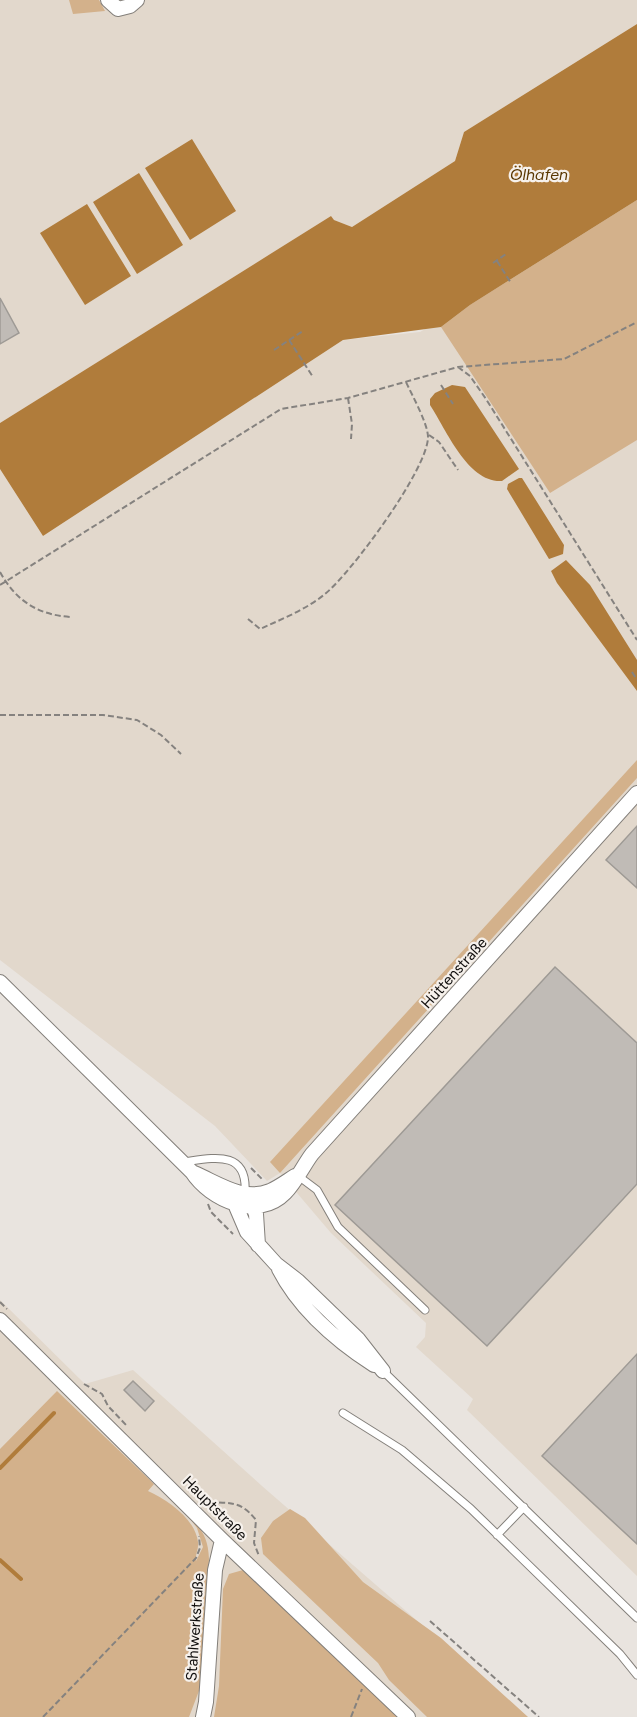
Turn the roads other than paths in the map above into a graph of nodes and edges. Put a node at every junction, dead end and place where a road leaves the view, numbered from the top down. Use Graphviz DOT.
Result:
graph roads {
  1 [pos="108,0"];
  2 [pos="137,0"];
  3 [pos="637,794"];
  4 [pos="0,982"];
  5 [pos="182,1162"];
  6 [pos="192,1172"];
  7 [pos="297,1175"];
  8 [pos="245,1193"];
  9 [pos="235,1204"];
  10 [pos="254,1205"];
  11 [pos="258,1245"];
  12 [pos="425,1310"];
  13 [pos="0,1320"];
  14 [pos="383,1371"];
  15 [pos="343,1413"];
  16 [pos="524,1508"];
  17 [pos="497,1535"];
  18 [pos="222,1540"];
  19 [pos="637,1618"];
  20 [pos="637,1675"];
  21 [pos="203,1717"];
  22 [pos="408,1717"];
  1 -- 2 [label="street"];
  3 -- 7 [label="street, Hüttenstraße"];
  4 -- 5 [label="street, Hüttenstraße"];
  5 -- 6 [label="street, Hüttenstraße"];
  5 -- 8 [label="lane"];
  6 -- 8 [label="street, Hüttenstraße"];
  6 -- 9 [label="street, Hüttenstraße"];
  7 -- 8 [label="street, Hüttenstraße"];
  7 -- 10 [label="street, Hüttenstraße"];
  7 -- 12 [label="lane"];
  8 -- 10 [label="street"];
  9 -- 10 [label="street, Hüttenstraße"];
  9 -- 11 [label="street"];
  10 -- 11 [label="street"];
  11 -- 14 [label="street"];
  13 -- 18 [label="street, Hauptstraße"];
  14 -- 16 [label="lane"];
  15 -- 17 [label="lane"];
  16 -- 17 [label="lane"];
  16 -- 19 [label="lane"];
  17 -- 20 [label="lane"];
  18 -- 21 [label="street, Stahlwerkstraße"];
  18 -- 22 [label="street, Hauptstraße"];
}
